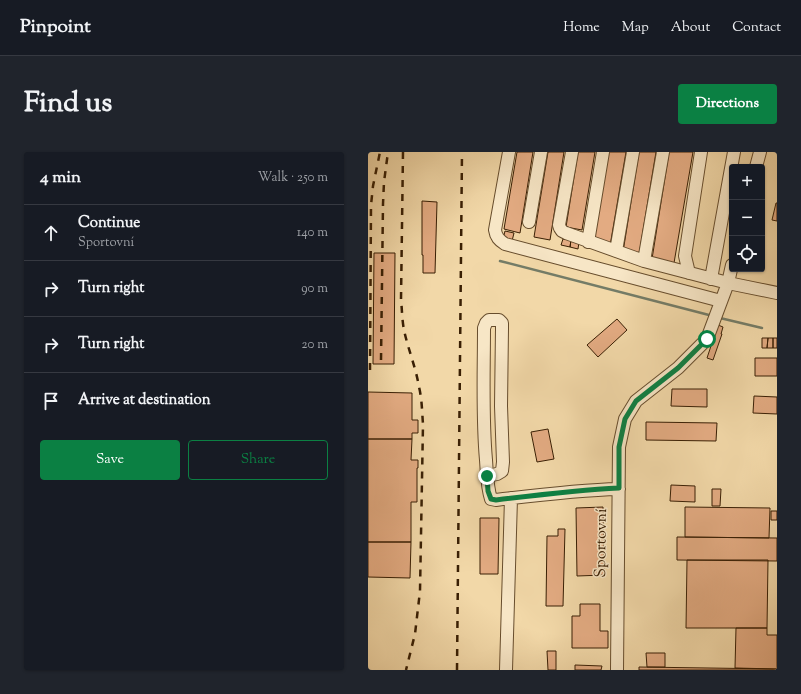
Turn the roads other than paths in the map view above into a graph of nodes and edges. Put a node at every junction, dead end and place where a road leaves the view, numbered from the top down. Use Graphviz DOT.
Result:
graph roads {
  1 [pos="509,152"];
  2 [pos="541,152"];
  3 [pos="572,152"];
  4 [pos="603,152"];
  5 [pos="633,152"];
  6 [pos="662,152"];
  7 [pos="701,152"];
  8 [pos="734,152"];
  9 [pos="760,152"];
  10 [pos="757,164"];
  11 [pos="530,222"];
  12 [pos="588,242"];
  13 [pos="616,251"];
  14 [pos="644,261"];
  15 [pos="730,272"];
  16 [pos="689,273"];
  17 [pos="711,279"];
  18 [pos="728,283"];
  19 [pos="777,293"];
  20 [pos="721,301"];
  21 [pos="487,476"];
  22 [pos="619,488"];
  23 [pos="511,498"];
  24 [pos="506,670"];
  25 [pos="617,670"];
  1 -- 20 [label="street"];
  2 -- 11 [label="street"];
  3 -- 12 [label="street"];
  4 -- 12 [label="street"];
  5 -- 13 [label="street"];
  6 -- 14 [label="street"];
  7 -- 16 [label="street"];
  8 -- 17 [label="street"];
  9 -- 10 [label="street"];
  12 -- 13 [label="street"];
  13 -- 14 [label="street"];
  14 -- 16 [label="street"];
  15 -- 18 [label="street, Sportovní"];
  16 -- 17 [label="street"];
  17 -- 18 [label="street"];
  18 -- 19 [label="street"];
  18 -- 20 [label="street, Sportovní"];
  20 -- 22 [label="street, Sportovní"];
  21 -- 21 [label="street"];
  21 -- 23 [label="street"];
  22 -- 23 [label="street"];
  22 -- 25 [label="street, Sportovní"];
  23 -- 24 [label="street"];
}
